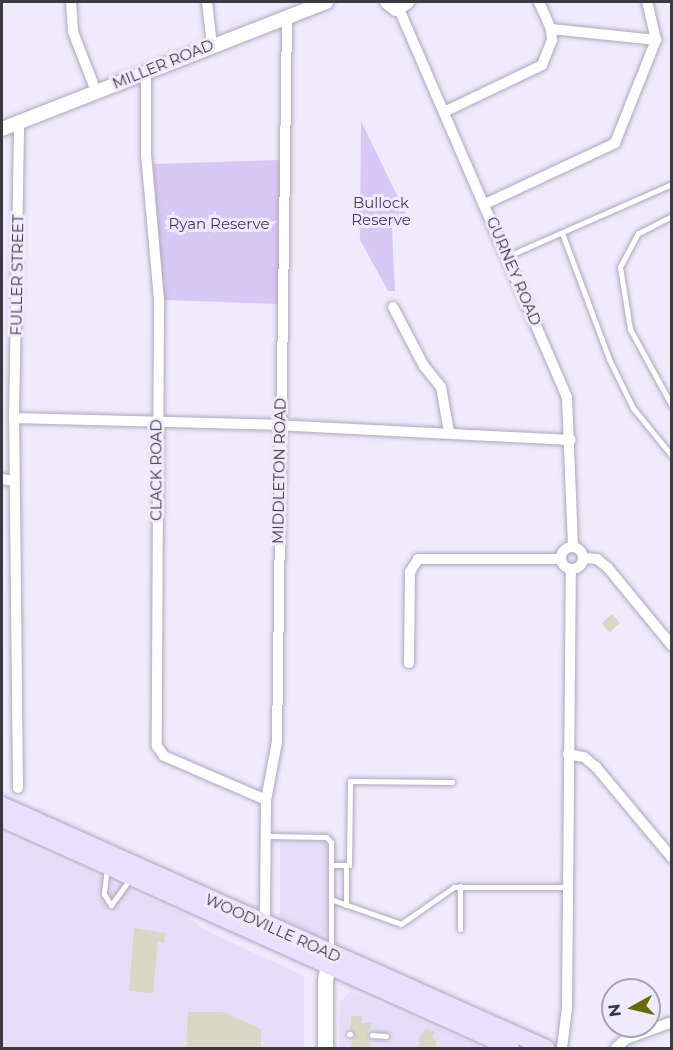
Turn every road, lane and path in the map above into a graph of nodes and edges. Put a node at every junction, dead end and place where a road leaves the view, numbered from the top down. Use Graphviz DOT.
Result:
graph roads {
  1 [pos="71,2"];
  2 [pos="207,2"];
  3 [pos="326,2"];
  4 [pos="387,2"];
  5 [pos="539,2"];
  6 [pos="647,2"];
  7 [pos="403,5"];
  8 [pos="287,17"];
  9 [pos="551,29"];
  10 [pos="656,40"];
  11 [pos="212,44"];
  12 [pos="146,71"];
  13 [pos="96,91"];
  14 [pos="444,112"];
  15 [pos="19,123"];
  16 [pos="2,129"];
  17 [pos="672,184"];
  18 [pos="485,204"];
  19 [pos="672,216"];
  20 [pos="562,233"];
  21 [pos="508,256"];
  22 [pos="393,307"];
  23 [pos="672,406"];
  24 [pos="14,418"];
  25 [pos="156,420"];
  26 [pos="280,425"];
  27 [pos="449,432"];
  28 [pos="571,441"];
  29 [pos="672,456"];
  30 [pos="2,479"];
  31 [pos="14,481"];
  32 [pos="573,547"];
  33 [pos="584,558"];
  34 [pos="561,559"];
  35 [pos="571,570"];
  36 [pos="672,646"];
  37 [pos="409,663"];
  38 [pos="568,754"];
  39 [pos="452,782"];
  40 [pos="18,788"];
  41 [pos="266,800"];
  42 [pos="2,805"];
  43 [pos="2,819"];
  44 [pos="266,836"];
  45 [pos="672,858"];
  46 [pos="333,865"];
  47 [pos="346,865"];
  48 [pos="107,867"];
  49 [pos="131,877"];
  50 [pos="460,886"];
  51 [pos="567,887"];
  52 [pos="333,900"];
  53 [pos="346,904"];
  54 [pos="260,923"];
  55 [pos="460,929"];
  56 [pos="328,961"];
  57 [pos="667,1023"];
  58 [pos="672,1034"];
  59 [pos="372,1035"];
  60 [pos="386,1036"];
  61 [pos="325,1048"];
  62 [pos="511,1048"];
  63 [pos="546,1048"];
  64 [pos="562,1048"];
  65 [pos="616,1048"];
  1 -- 13 [label="street"];
  2 -- 11 [label="street"];
  3 -- 8 [label="street, MILLER ROAD"];
  4 -- 7 [label="street"];
  5 -- 9 [label="street"];
  6 -- 10 [label="street"];
  7 -- 14 [label="street, GURNEY ROAD"];
  8 -- 11 [label="street, MILLER ROAD"];
  8 -- 26 [label="street, MIDDLETON ROAD"];
  9 -- 10 [label="street"];
  9 -- 14 [label="street"];
  10 -- 18 [label="street"];
  11 -- 12 [label="street, MILLER ROAD"];
  12 -- 13 [label="street, MILLER ROAD"];
  12 -- 25 [label="street, CLACK ROAD"];
  13 -- 15 [label="street, MILLER ROAD"];
  14 -- 18 [label="street, GURNEY ROAD"];
  15 -- 16 [label="street, MILLER ROAD"];
  15 -- 24 [label="street, FULLER STREET"];
  17 -- 20 [label="lane"];
  18 -- 21 [label="street, GURNEY ROAD"];
  19 -- 23 [label="lane"];
  20 -- 21 [label="lane"];
  20 -- 29 [label="lane"];
  21 -- 28 [label="street, GURNEY ROAD"];
  22 -- 27 [label="street"];
  24 -- 25 [label="street"];
  24 -- 31 [label="street, FULLER STREET"];
  25 -- 26 [label="street"];
  25 -- 41 [label="street, CLACK ROAD"];
  26 -- 27 [label="street"];
  26 -- 41 [label="street, MIDDLETON ROAD"];
  27 -- 28 [label="street"];
  28 -- 32 [label="street, GURNEY ROAD"];
  30 -- 31 [label="street"];
  31 -- 40 [label="street, FULLER STREET"];
  32 -- 33 [label="street"];
  32 -- 34 [label="street"];
  33 -- 35 [label="street"];
  33 -- 36 [label="street"];
  34 -- 35 [label="street"];
  34 -- 37 [label="street"];
  35 -- 38 [label="street"];
  38 -- 45 [label="street"];
  38 -- 51 [label="street"];
  39 -- 47 [label="lane"];
  41 -- 44 [label="street, MIDDLETON ROAD"];
  42 -- 54 [label="main road, WOODVILLE ROAD"];
  43 -- 48 [label="main road, WOODVILLE ROAD"];
  44 -- 46 [label="lane"];
  44 -- 54 [label="street, MIDDLETON ROAD"];
  46 -- 47 [label="lane"];
  46 -- 52 [label="lane"];
  47 -- 53 [label="lane"];
  48 -- 49 [label="main road, WOODVILLE ROAD"];
  48 -- 49 [label="lane"];
  49 -- 56 [label="main road, WOODVILLE ROAD"];
  50 -- 51 [label="lane"];
  50 -- 53 [label="lane"];
  50 -- 55 [label="lane"];
  51 -- 64 [label="street"];
  52 -- 53 [label="lane"];
  52 -- 56 [label="lane"];
  54 -- 56 [label="main road, WOODVILLE ROAD"];
  56 -- 61 [label="main road"];
  56 -- 62 [label="main road, WOODVILLE ROAD"];
  56 -- 63 [label="main road, WOODVILLE ROAD"];
  57 -- 58 [label="street"];
  57 -- 65 [label="street"];
  59 -- 60 [label="lane"];
}
